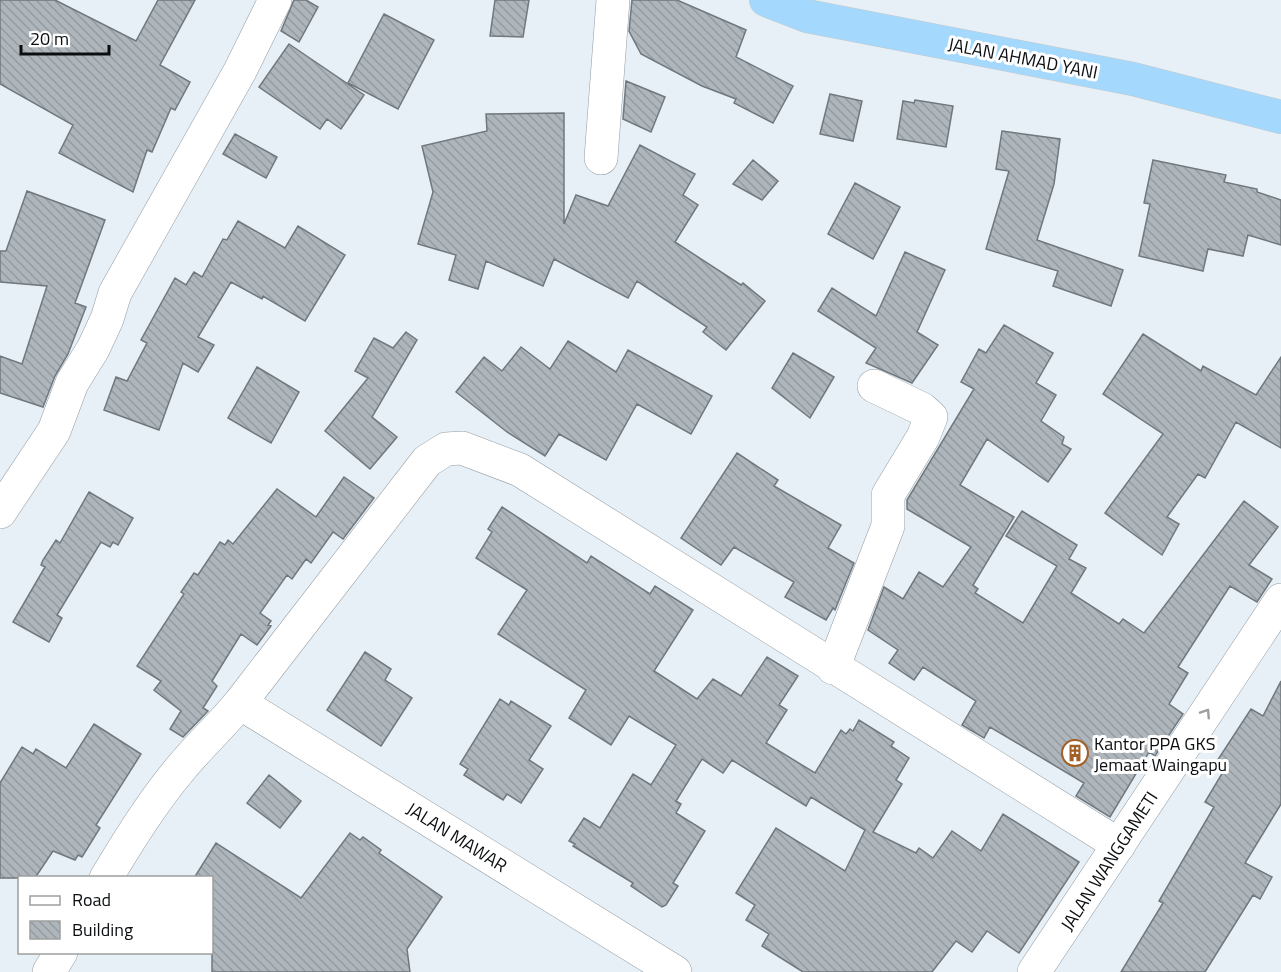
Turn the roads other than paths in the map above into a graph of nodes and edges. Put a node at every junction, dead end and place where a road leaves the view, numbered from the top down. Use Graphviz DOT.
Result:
graph roads {
  1 [pos="275,0"];
  2 [pos="613,0"];
  3 [pos="766,0"];
  4 [pos="1281,117"];
  5 [pos="601,158"];
  6 [pos="874,386"];
  7 [pos="0,512"];
  8 [pos="1281,600"];
  9 [pos="833,668"];
  10 [pos="240,703"];
  11 [pos="1119,845"];
  12 [pos="107,876"];
  13 [pos="60,954"];
  14 [pos="49,972"];
  15 [pos="675,972"];
  16 [pos="1034,972"];
  1 -- 7 [label="street"];
  2 -- 5 [label="street"];
  3 -- 4 [label="highway, JALAN AHMAD YANI"];
  6 -- 9 [label="street"];
  11 -- 8 [label="street, JALAN WANGGAMETI, one-way"];
  9 -- 10 [label="street"];
  9 -- 11 [label="street"];
  10 -- 12 [label="street"];
  10 -- 15 [label="street, JALAN MAWAR"];
  11 -- 16 [label="street, JALAN WANGGAMETI"];
  13 -- 14 [label="street"];
}
